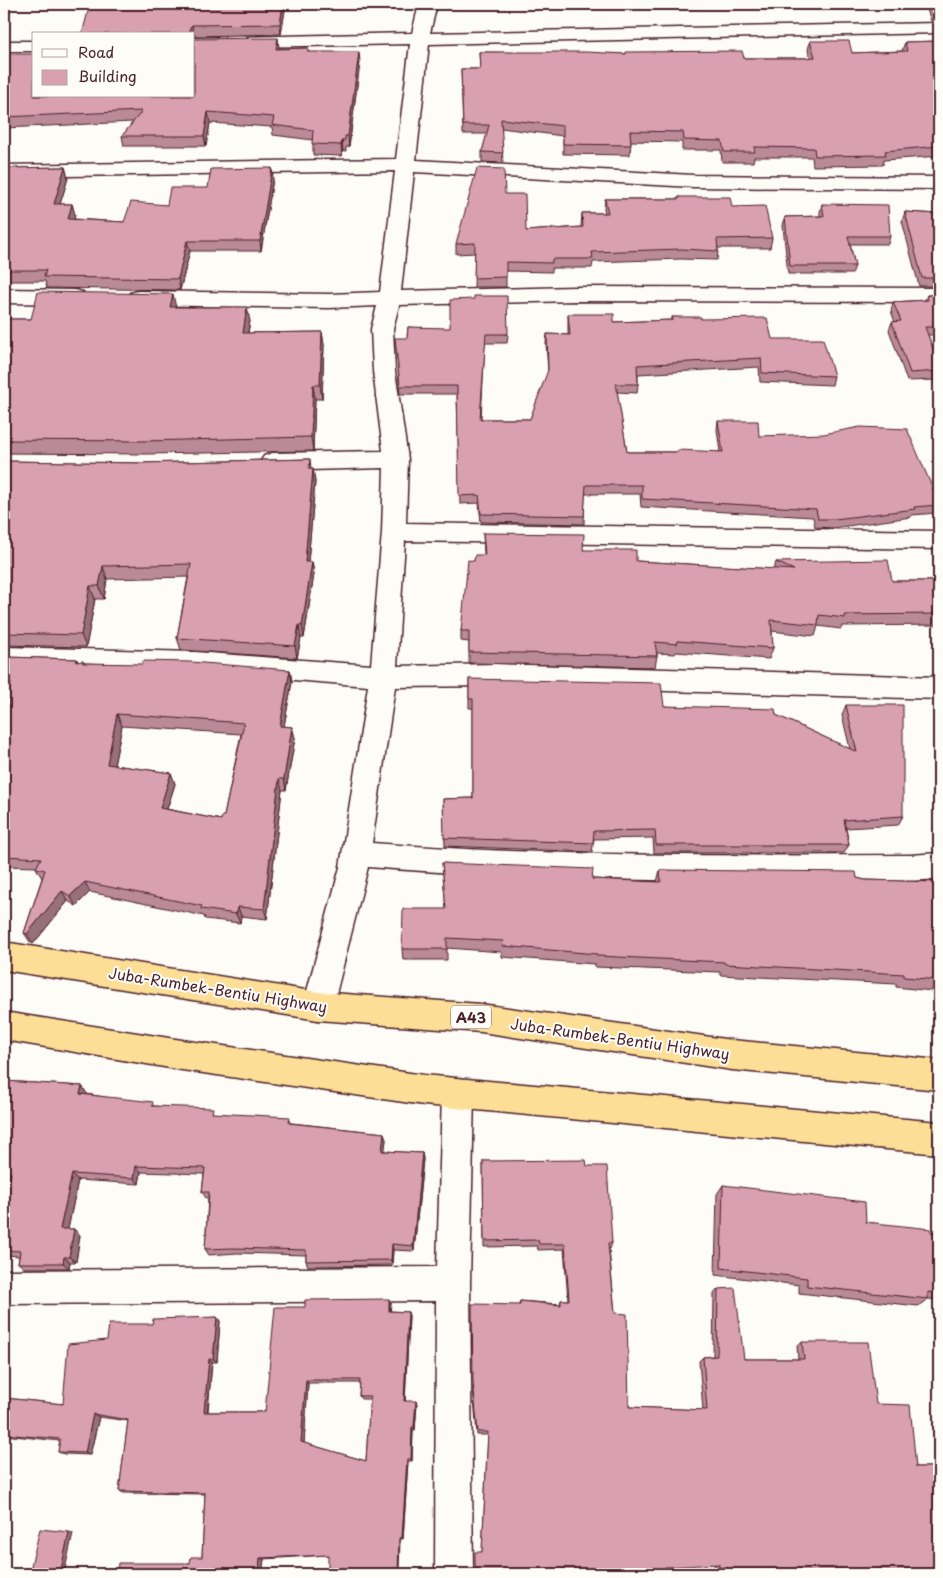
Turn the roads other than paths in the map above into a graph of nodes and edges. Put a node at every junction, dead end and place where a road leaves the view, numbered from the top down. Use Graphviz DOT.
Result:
graph roads {
  1 [pos="428,4"];
  2 [pos="939,28"];
  3 [pos="420,40"];
  4 [pos="195,43"];
  5 [pos="4,46"];
  6 [pos="32,46"];
  7 [pos="405,165"];
  8 [pos="4,171"];
  9 [pos="939,183"];
  10 [pos="939,295"];
  11 [pos="4,296"];
  12 [pos="390,297"];
  13 [pos="93,298"];
  14 [pos="122,298"];
  15 [pos="396,459"];
  16 [pos="246,462"];
  17 [pos="394,532"];
  18 [pos="939,540"];
  19 [pos="4,657"];
  20 [pos="382,677"];
  21 [pos="939,688"];
  22 [pos="356,854"];
  23 [pos="939,866"];
  24 [pos="4,956"];
  25 [pos="318,1006"];
  26 [pos="4,1026"];
  27 [pos="939,1074"];
  28 [pos="458,1094"];
  29 [pos="939,1138"];
  30 [pos="452,1284"];
  31 [pos="4,1286"];
  32 [pos="454,1574"];
  1 -- 3 [label="street"];
  2 -- 3 [label="street"];
  3 -- 4 [label="street"];
  3 -- 7 [label="street"];
  5 -- 6 [label="street"];
  7 -- 8 [label="street"];
  7 -- 9 [label="street"];
  7 -- 12 [label="street"];
  10 -- 12 [label="street"];
  11 -- 13 [label="street"];
  12 -- 14 [label="street"];
  12 -- 15 [label="street"];
  15 -- 16 [label="street"];
  15 -- 17 [label="street"];
  17 -- 18 [label="street"];
  17 -- 20 [label="street"];
  19 -- 20 [label="street"];
  20 -- 21 [label="street"];
  20 -- 22 [label="street"];
  22 -- 23 [label="street"];
  22 -- 25 [label="street"];
  24 -- 25 [label="highway, Juba-Rumbek-Bentiu Highway / A43"];
  25 -- 27 [label="highway, Juba-Rumbek-Bentiu Highway / A43"];
  26 -- 28 [label="highway"];
  28 -- 29 [label="highway"];
  28 -- 30 [label="street"];
  30 -- 31 [label="street"];
  30 -- 32 [label="street"];
}
